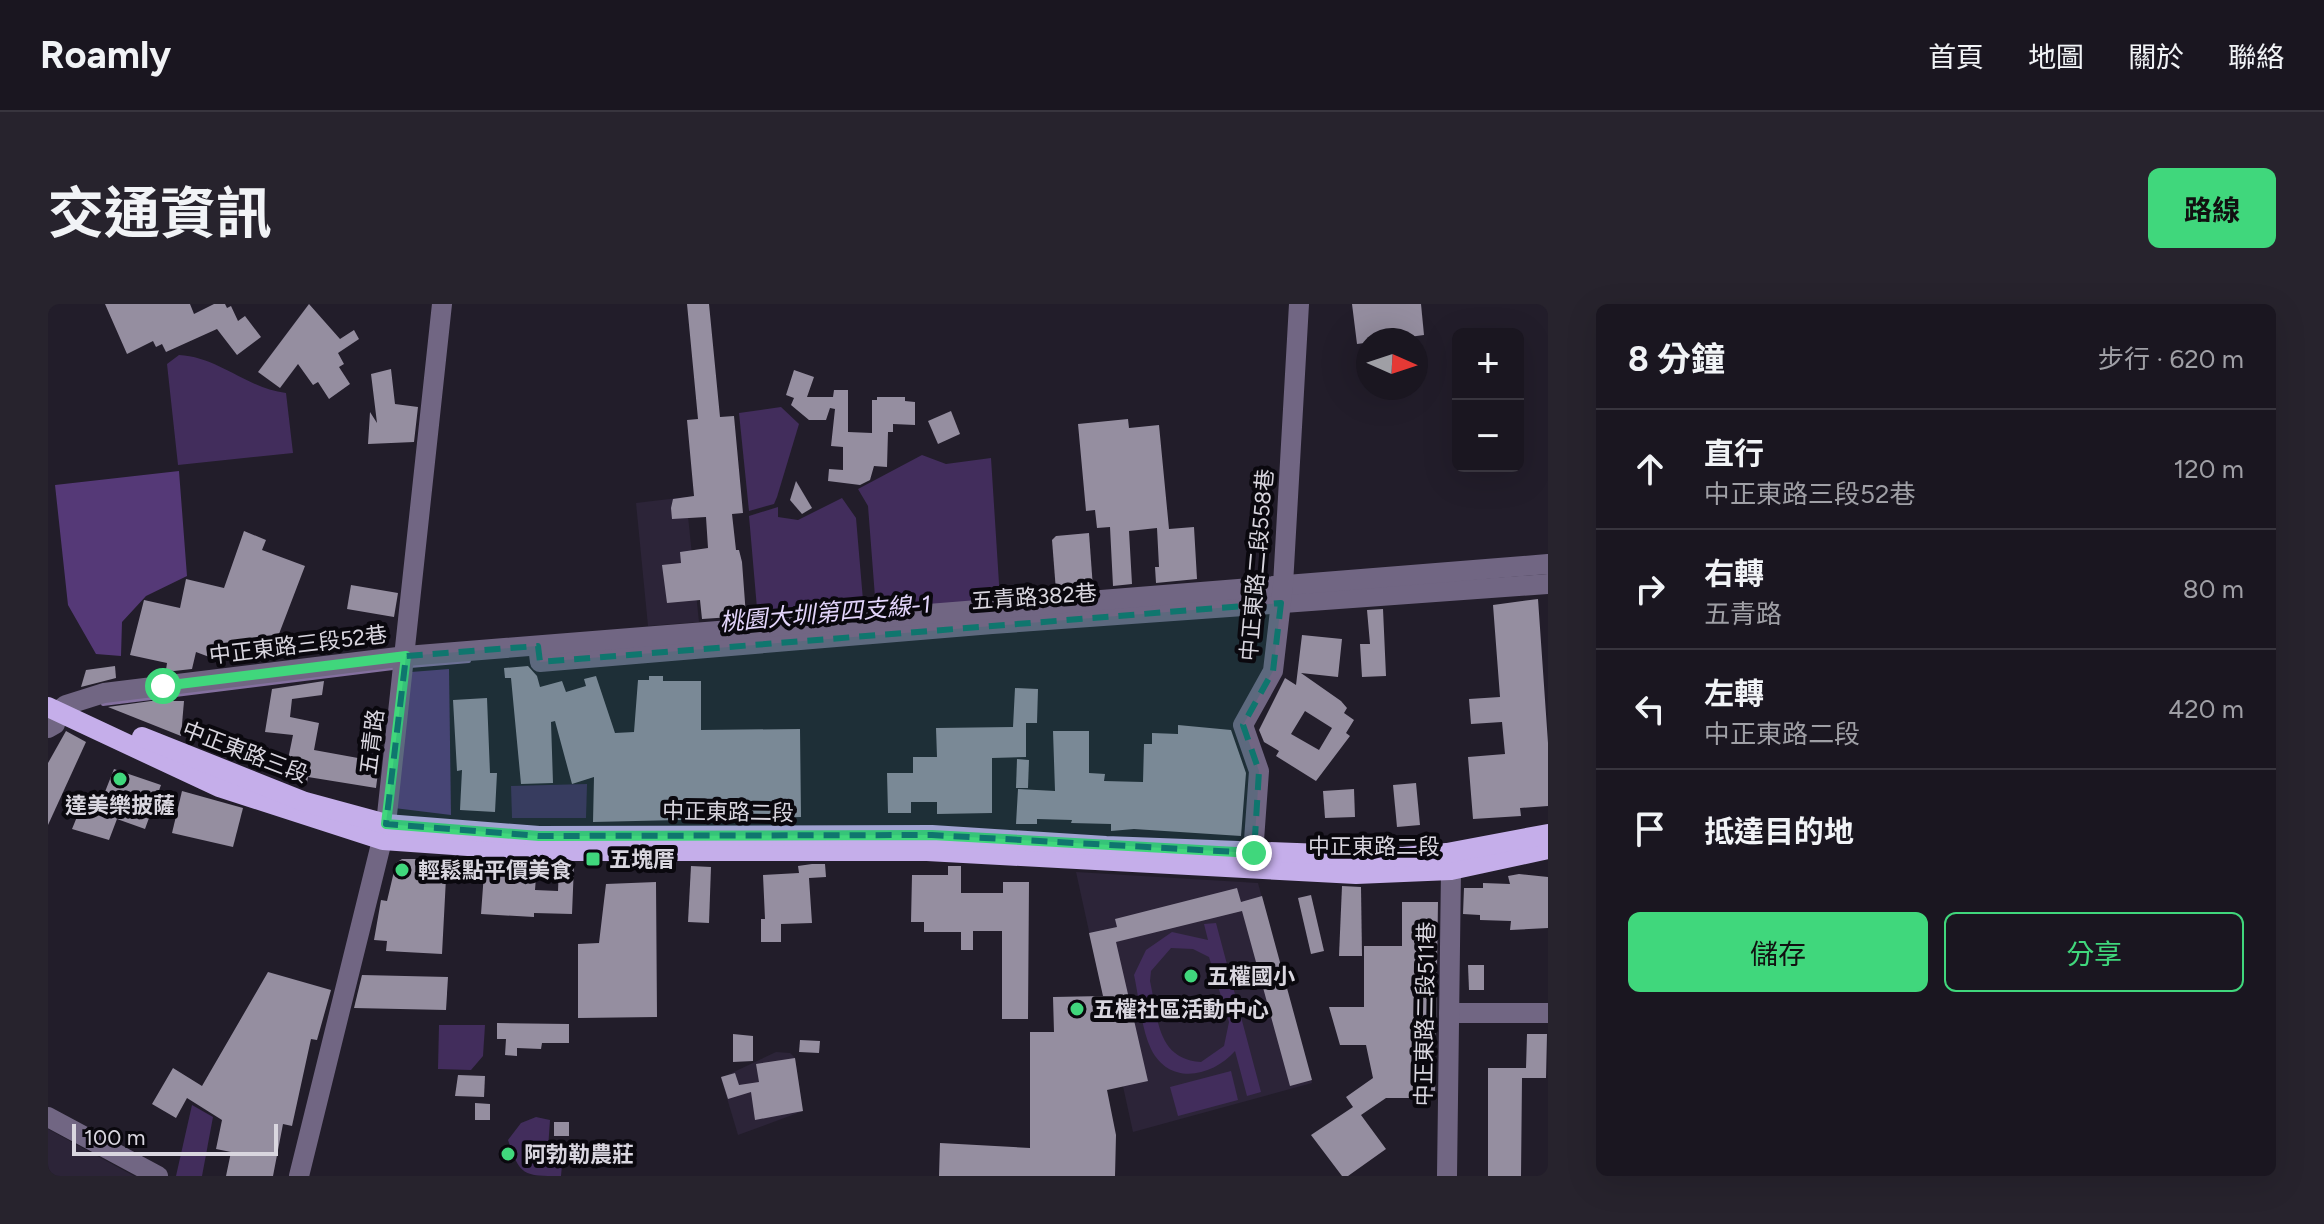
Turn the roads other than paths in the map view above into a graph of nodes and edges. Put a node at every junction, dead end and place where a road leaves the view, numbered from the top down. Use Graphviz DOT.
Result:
graph roads {
  1 [pos="442,304"];
  2 [pos="1299,304"];
  3 [pos="1548,564"];
  4 [pos="1548,584"];
  5 [pos="1282,594"];
  6 [pos="406,656"];
  7 [pos="53,709"];
  8 [pos="385,832"];
  9 [pos="1548,834"];
  10 [pos="1548,849"];
  11 [pos="1253,860"];
  12 [pos="1449,861"];
  13 [pos="1449,1013"];
  14 [pos="1548,1013"];
  15 [pos="48,1117"];
  16 [pos="158,1176"];
  17 [pos="299,1176"];
  18 [pos="1447,1176"];
  1 -- 6 [label="street, 五青路"];
  2 -- 5 [label="street, 中正東路二段558巷"];
  3 -- 5 [label="street, 五青路382巷"];
  4 -- 5 [label="street, 五青路382巷"];
  5 -- 6 [label="street, 五青路382巷"];
  5 -- 11 [label="street, 中正東路二段558巷"];
  6 -- 7 [label="street, 中正東路三段52巷"];
  6 -- 8 [label="street, 五青路"];
  7 -- 8 [label="main road, 中正東路三段"];
  8 -- 11 [label="main road, 中正東路二段"];
  8 -- 17 [label="street, 五青路"];
  9 -- 12 [label="main road, 中正東路二段"];
  10 -- 12 [label="main road, 中正東路二段"];
  11 -- 12 [label="main road, 中正東路二段"];
  12 -- 13 [label="street, 中正東路二段511巷"];
  13 -- 14 [label="street"];
  13 -- 18 [label="street, 中正東路二段511巷"];
  15 -- 16 [label="street"];
}
